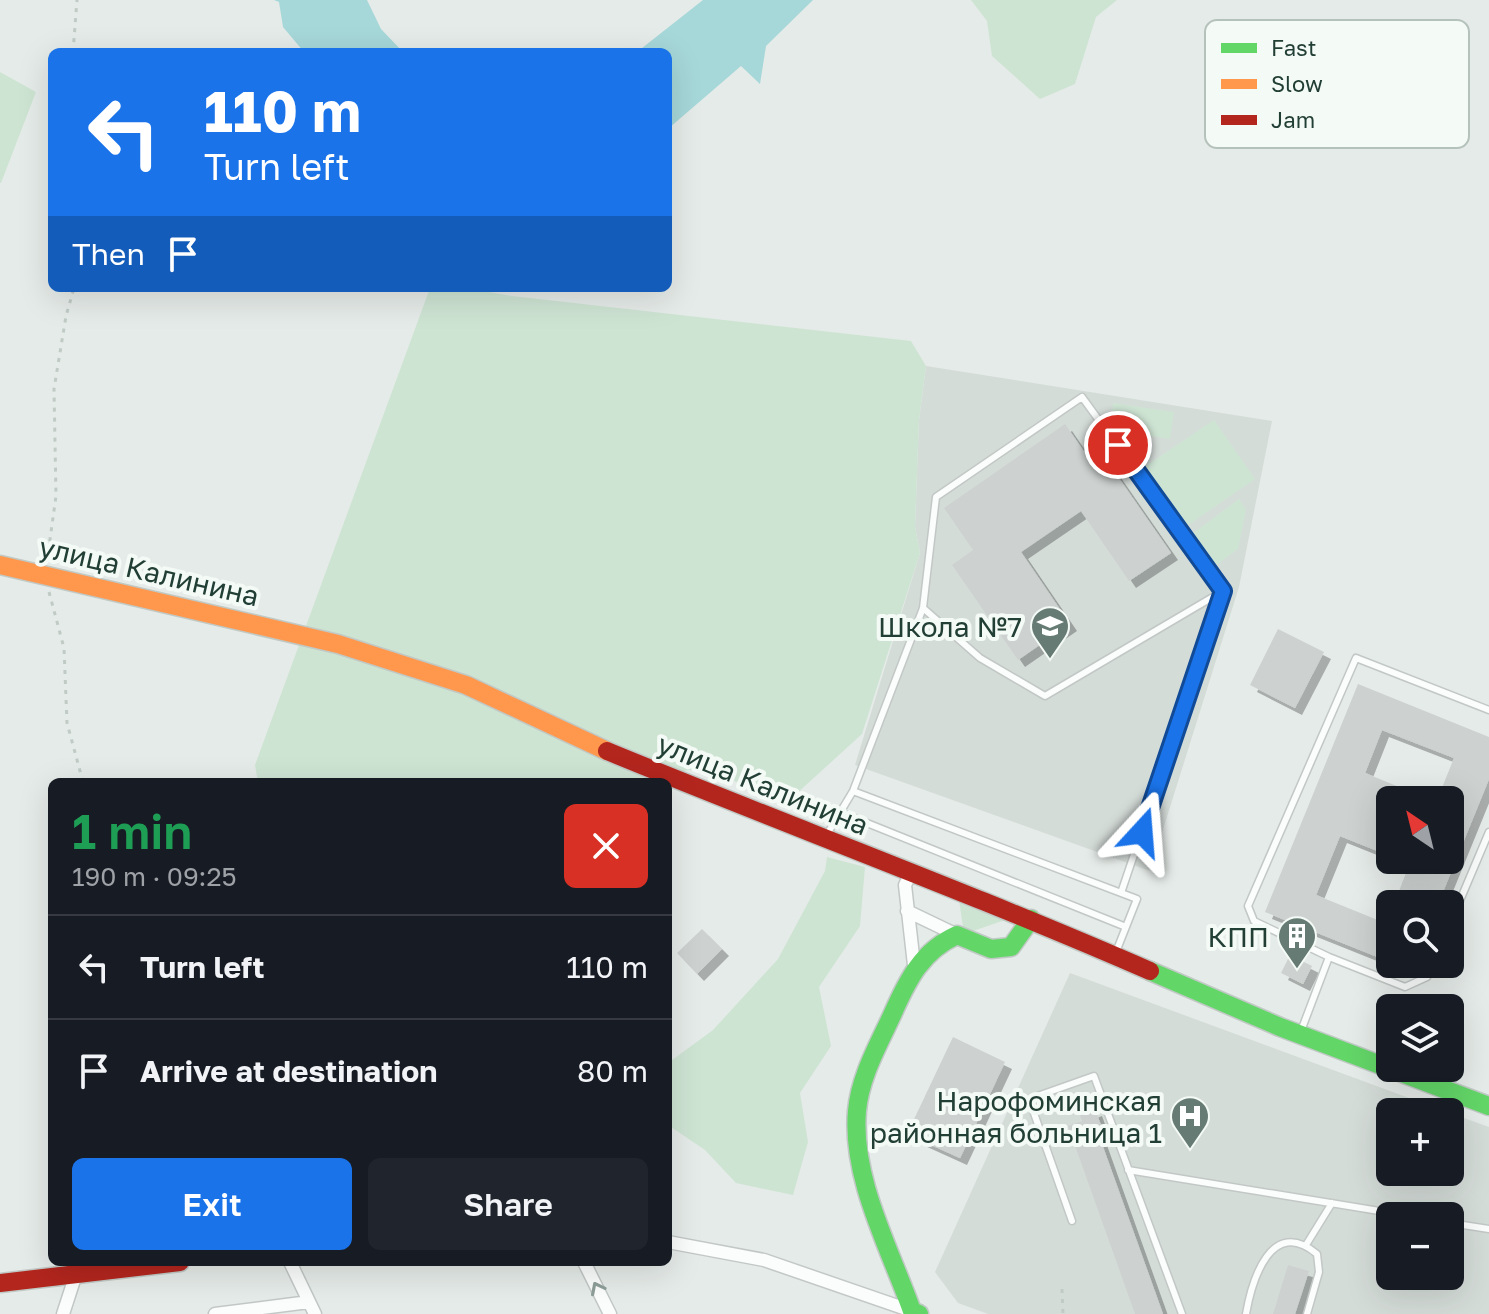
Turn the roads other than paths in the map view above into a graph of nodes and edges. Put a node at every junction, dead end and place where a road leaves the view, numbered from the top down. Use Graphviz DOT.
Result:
graph roads {
  1 [pos="0,565"];
  2 [pos="1223,591"];
  3 [pos="923,608"];
  4 [pos="1489,710"];
  5 [pos="853,791"];
  6 [pos="842,813"];
  7 [pos="1489,832"];
  8 [pos="824,840"];
  9 [pos="911,873"];
  10 [pos="1464,891"];
  11 [pos="1121,893"];
  12 [pos="907,911"];
  13 [pos="1031,919"];
  14 [pos="1126,927"];
  15 [pos="957,935"];
  16 [pos="1114,955"];
  17 [pos="1329,957"];
  18 [pos="914,965"];
  19 [pos="1376,976"];
  20 [pos="1382,978"];
  21 [pos="1425,978"];
  22 [pos="1299,1035"];
  23 [pos="1489,1106"];
  24 [pos="1128,1170"];
  25 [pos="1332,1203"];
  26 [pos="1376,1210"];
  27 [pos="1072,1221"];
  28 [pos="1464,1225"];
  29 [pos="1489,1229"];
  30 [pos="672,1243"];
  31 [pos="1306,1245"];
  32 [pos="145,1266"];
  33 [pos="292,1266"];
  34 [pos="586,1266"];
  35 [pos="76,1274"];
  36 [pos="0,1283"];
  37 [pos="312,1308"];
  38 [pos="915,1312"];
  39 [pos="63,1314"];
  40 [pos="215,1314"];
  41 [pos="610,1314"];
  42 [pos="1182,1314"];
  43 [pos="1246,1314"];
  44 [pos="1307,1314"];
  1 -- 8 [label="street, улица Калинина"];
  2 -- 3 [label="lane"];
  2 -- 3 [label="lane"];
  2 -- 11 [label="lane"];
  3 -- 5 [label="lane"];
  4 -- 17 [label="lane"];
  5 -- 6 [label="lane"];
  5 -- 11 [label="lane"];
  6 -- 8 [label="lane"];
  6 -- 14 [label="lane"];
  7 -- 10 [label="lane"];
  8 -- 9 [label="street, улица Калинина"];
  9 -- 12 [label="street"];
  9 -- 13 [label="street, улица Калинина"];
  11 -- 14 [label="lane"];
  12 -- 15 [label="street"];
  12 -- 18 [label="street"];
  13 -- 15 [label="street"];
  13 -- 16 [label="street, улица Калинина"];
  14 -- 16 [label="lane"];
  15 -- 18 [label="street"];
  16 -- 22 [label="street, улица Калинина"];
  17 -- 19 [label="lane"];
  17 -- 22 [label="lane"];
  18 -- 38 [label="street"];
  20 -- 21 [label="lane"];
  22 -- 23 [label="street, улица Калинина"];
  24 -- 25 [label="lane"];
  24 -- 27 [label="lane"];
  24 -- 42 [label="lane"];
  25 -- 26 [label="lane"];
  25 -- 31 [label="lane"];
  28 -- 29 [label="lane"];
  30 -- 38 [label="street"];
  31 -- 43 [label="lane"];
  31 -- 44 [label="lane"];
  32 -- 35 [label="street"];
  33 -- 37 [label="street"];
  41 -- 34 [label="street, one-way"];
  35 -- 36 [label="street"];
  35 -- 39 [label="street"];
  37 -- 40 [label="street"];
}
